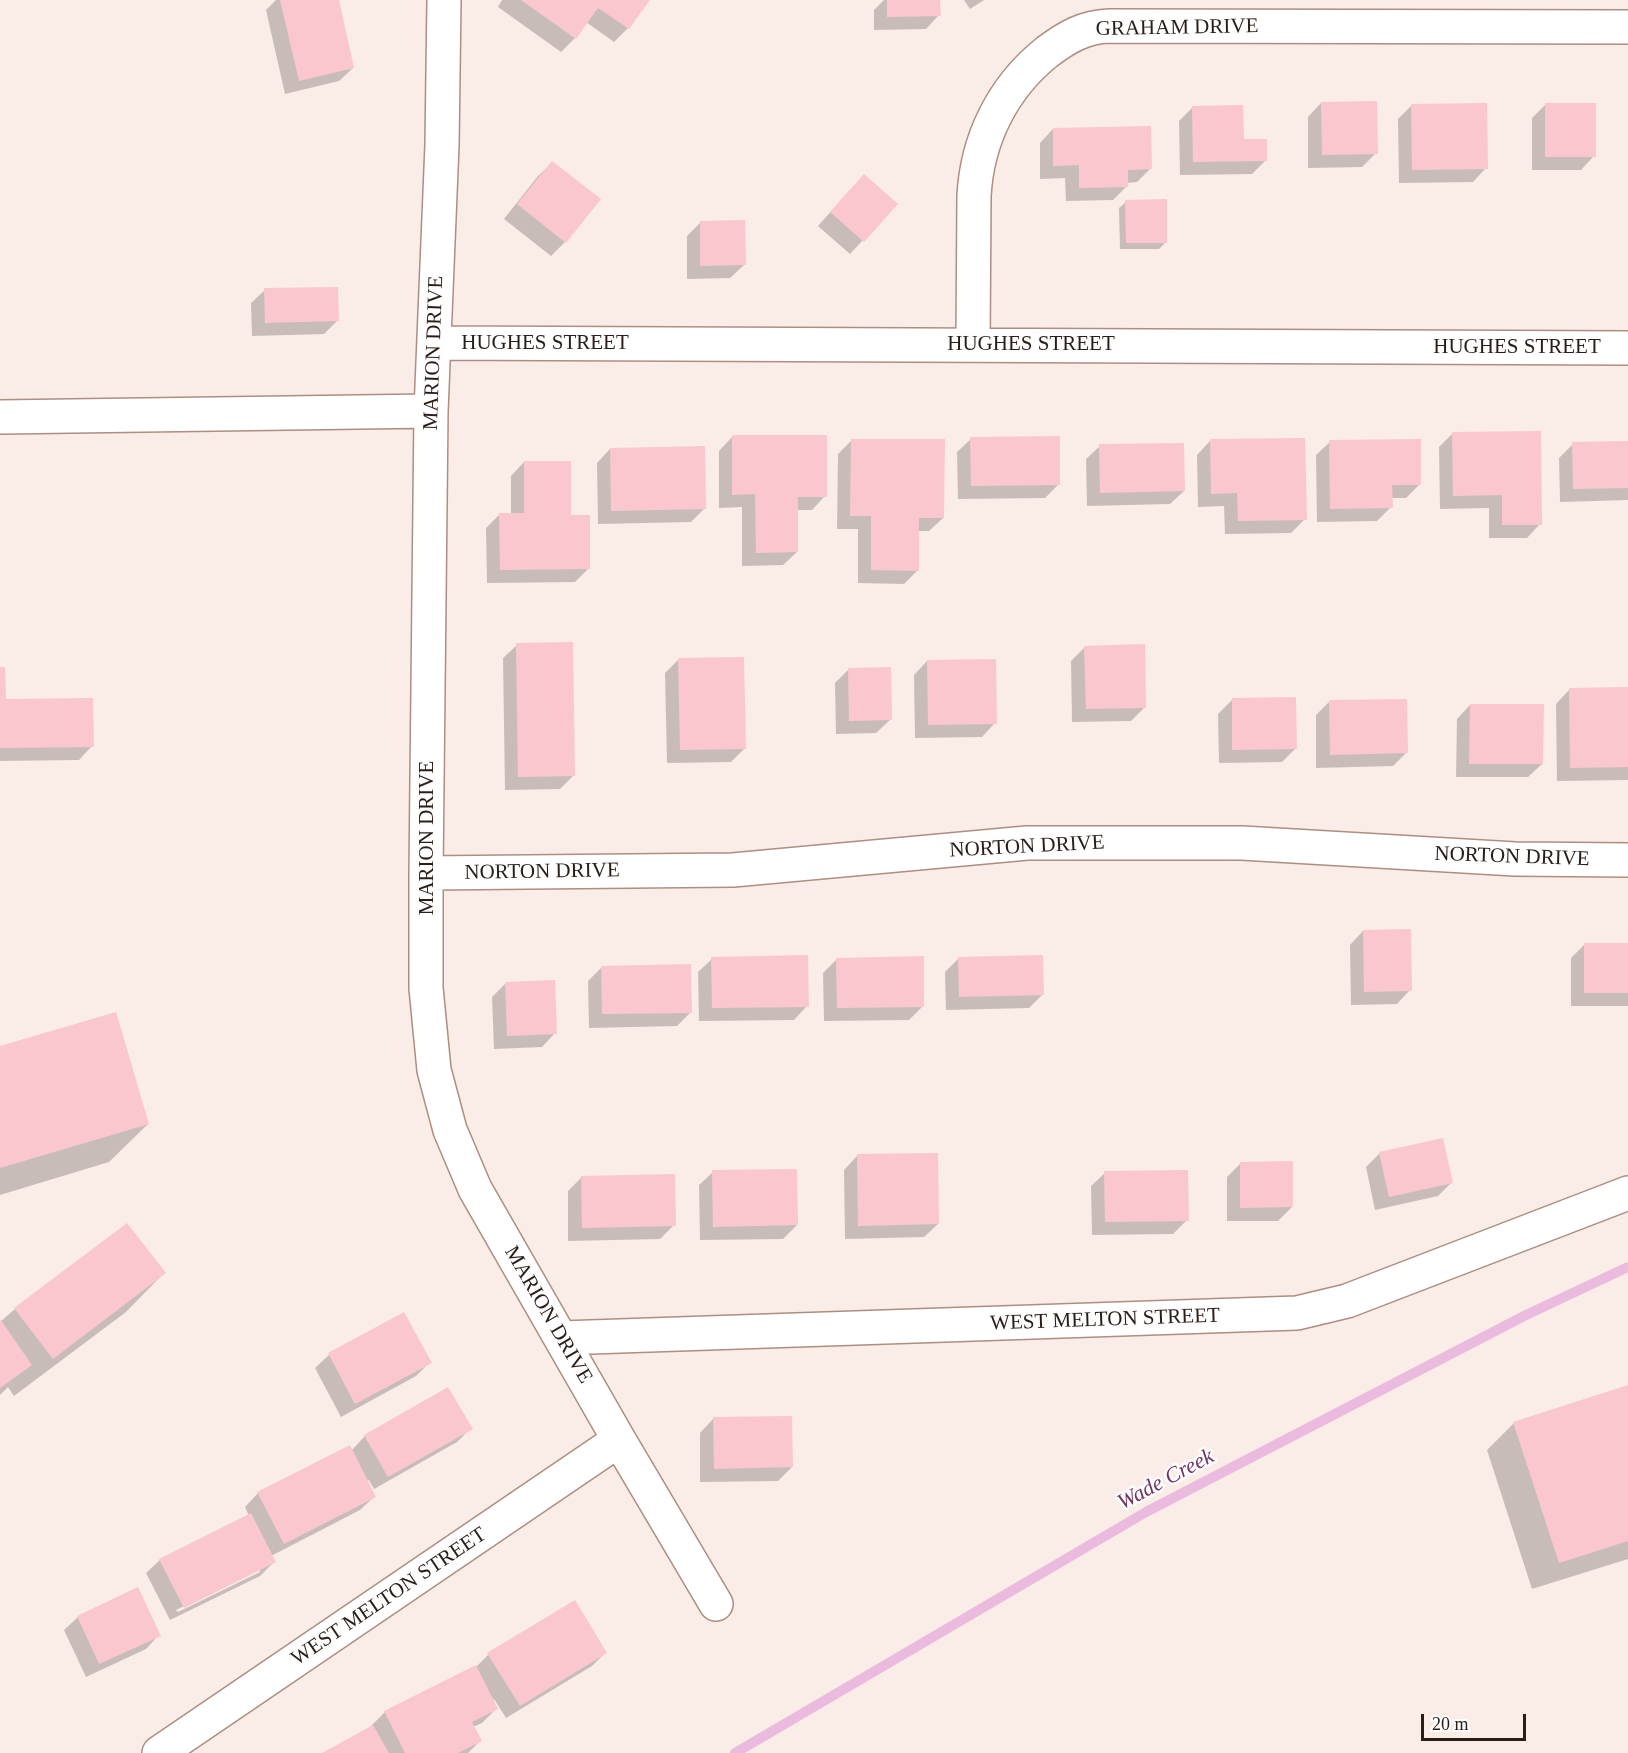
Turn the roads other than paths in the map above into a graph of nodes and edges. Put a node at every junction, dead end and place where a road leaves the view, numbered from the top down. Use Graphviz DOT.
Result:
graph roads {
  1 [pos="444,0"];
  2 [pos="1628,27"];
  3 [pos="435,343"];
  4 [pos="973,344"];
  5 [pos="1628,348"];
  6 [pos="431,411"];
  7 [pos="0,417"];
  8 [pos="1628,860"];
  9 [pos="426,873"];
  10 [pos="1628,1193"];
  11 [pos="561,1338"];
  12 [pos="619,1440"];
  13 [pos="716,1604"];
  14 [pos="159,1753"];
  1 -- 3 [label="street, MARION DRIVE"];
  2 -- 4 [label="street, GRAHAM DRIVE"];
  3 -- 4 [label="street, HUGHES STREET"];
  3 -- 6 [label="street, MARION DRIVE"];
  4 -- 5 [label="street, HUGHES STREET"];
  6 -- 7 [label="street"];
  6 -- 9 [label="street, MARION DRIVE"];
  8 -- 9 [label="street, NORTON DRIVE"];
  9 -- 11 [label="street, MARION DRIVE"];
  10 -- 11 [label="street, WEST MELTON STREET"];
  11 -- 12 [label="street, MARION DRIVE"];
  12 -- 13 [label="street, MARION DRIVE"];
  12 -- 14 [label="street, WEST MELTON STREET"];
}
